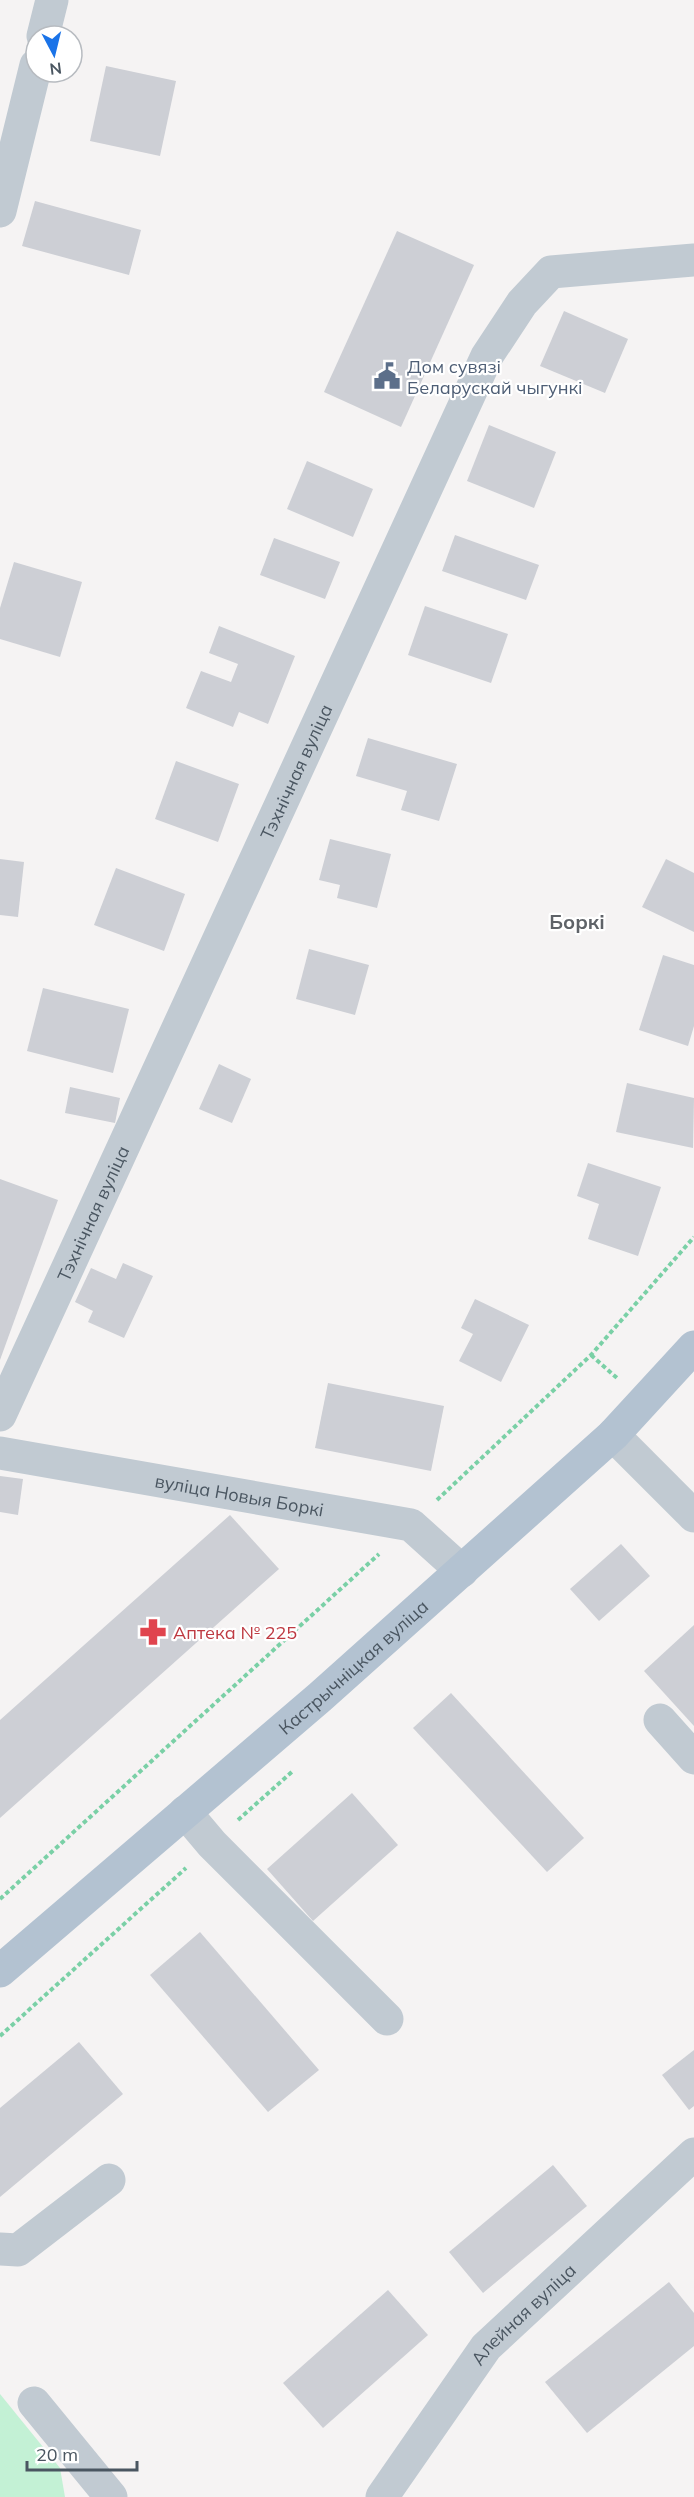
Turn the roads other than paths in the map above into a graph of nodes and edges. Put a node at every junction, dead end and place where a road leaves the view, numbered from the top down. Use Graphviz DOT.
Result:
graph roads {
  1 [pos="52,0"];
  2 [pos="46,24"];
  3 [pos="31,84"];
  4 [pos="0,211"];
  5 [pos="694,260"];
  6 [pos="694,1347"];
  7 [pos="0,1415"];
  8 [pos="613,1435"];
  9 [pos="0,1453"];
  10 [pos="694,1516"];
  11 [pos="462,1571"];
  12 [pos="660,1720"];
  13 [pos="694,1758"];
  14 [pos="185,1812"];
  15 [pos="0,1971"];
  16 [pos="387,2019"];
  17 [pos="694,2154"];
  18 [pos="109,2180"];
  19 [pos="0,2249"];
  20 [pos="34,2403"];
  21 [pos="111,2497"];
  22 [pos="382,2497"];
  1 -- 2 [label="street"];
  3 -- 4 [label="street"];
  5 -- 7 [label="street, Тэхнічная вуліца"];
  6 -- 8 [label="main road, Кастрычніцкая вуліца"];
  8 -- 10 [label="street"];
  8 -- 11 [label="main road, Кастрычніцкая вуліца"];
  9 -- 11 [label="street, вуліца Новыя Боркі"];
  11 -- 14 [label="main road, Кастрычніцкая вуліца"];
  12 -- 13 [label="street"];
  14 -- 15 [label="main road, Кастрычніцкая вуліца"];
  14 -- 16 [label="street"];
  17 -- 22 [label="street, Алейная вуліца"];
  18 -- 19 [label="street"];
  20 -- 21 [label="street"];
}
